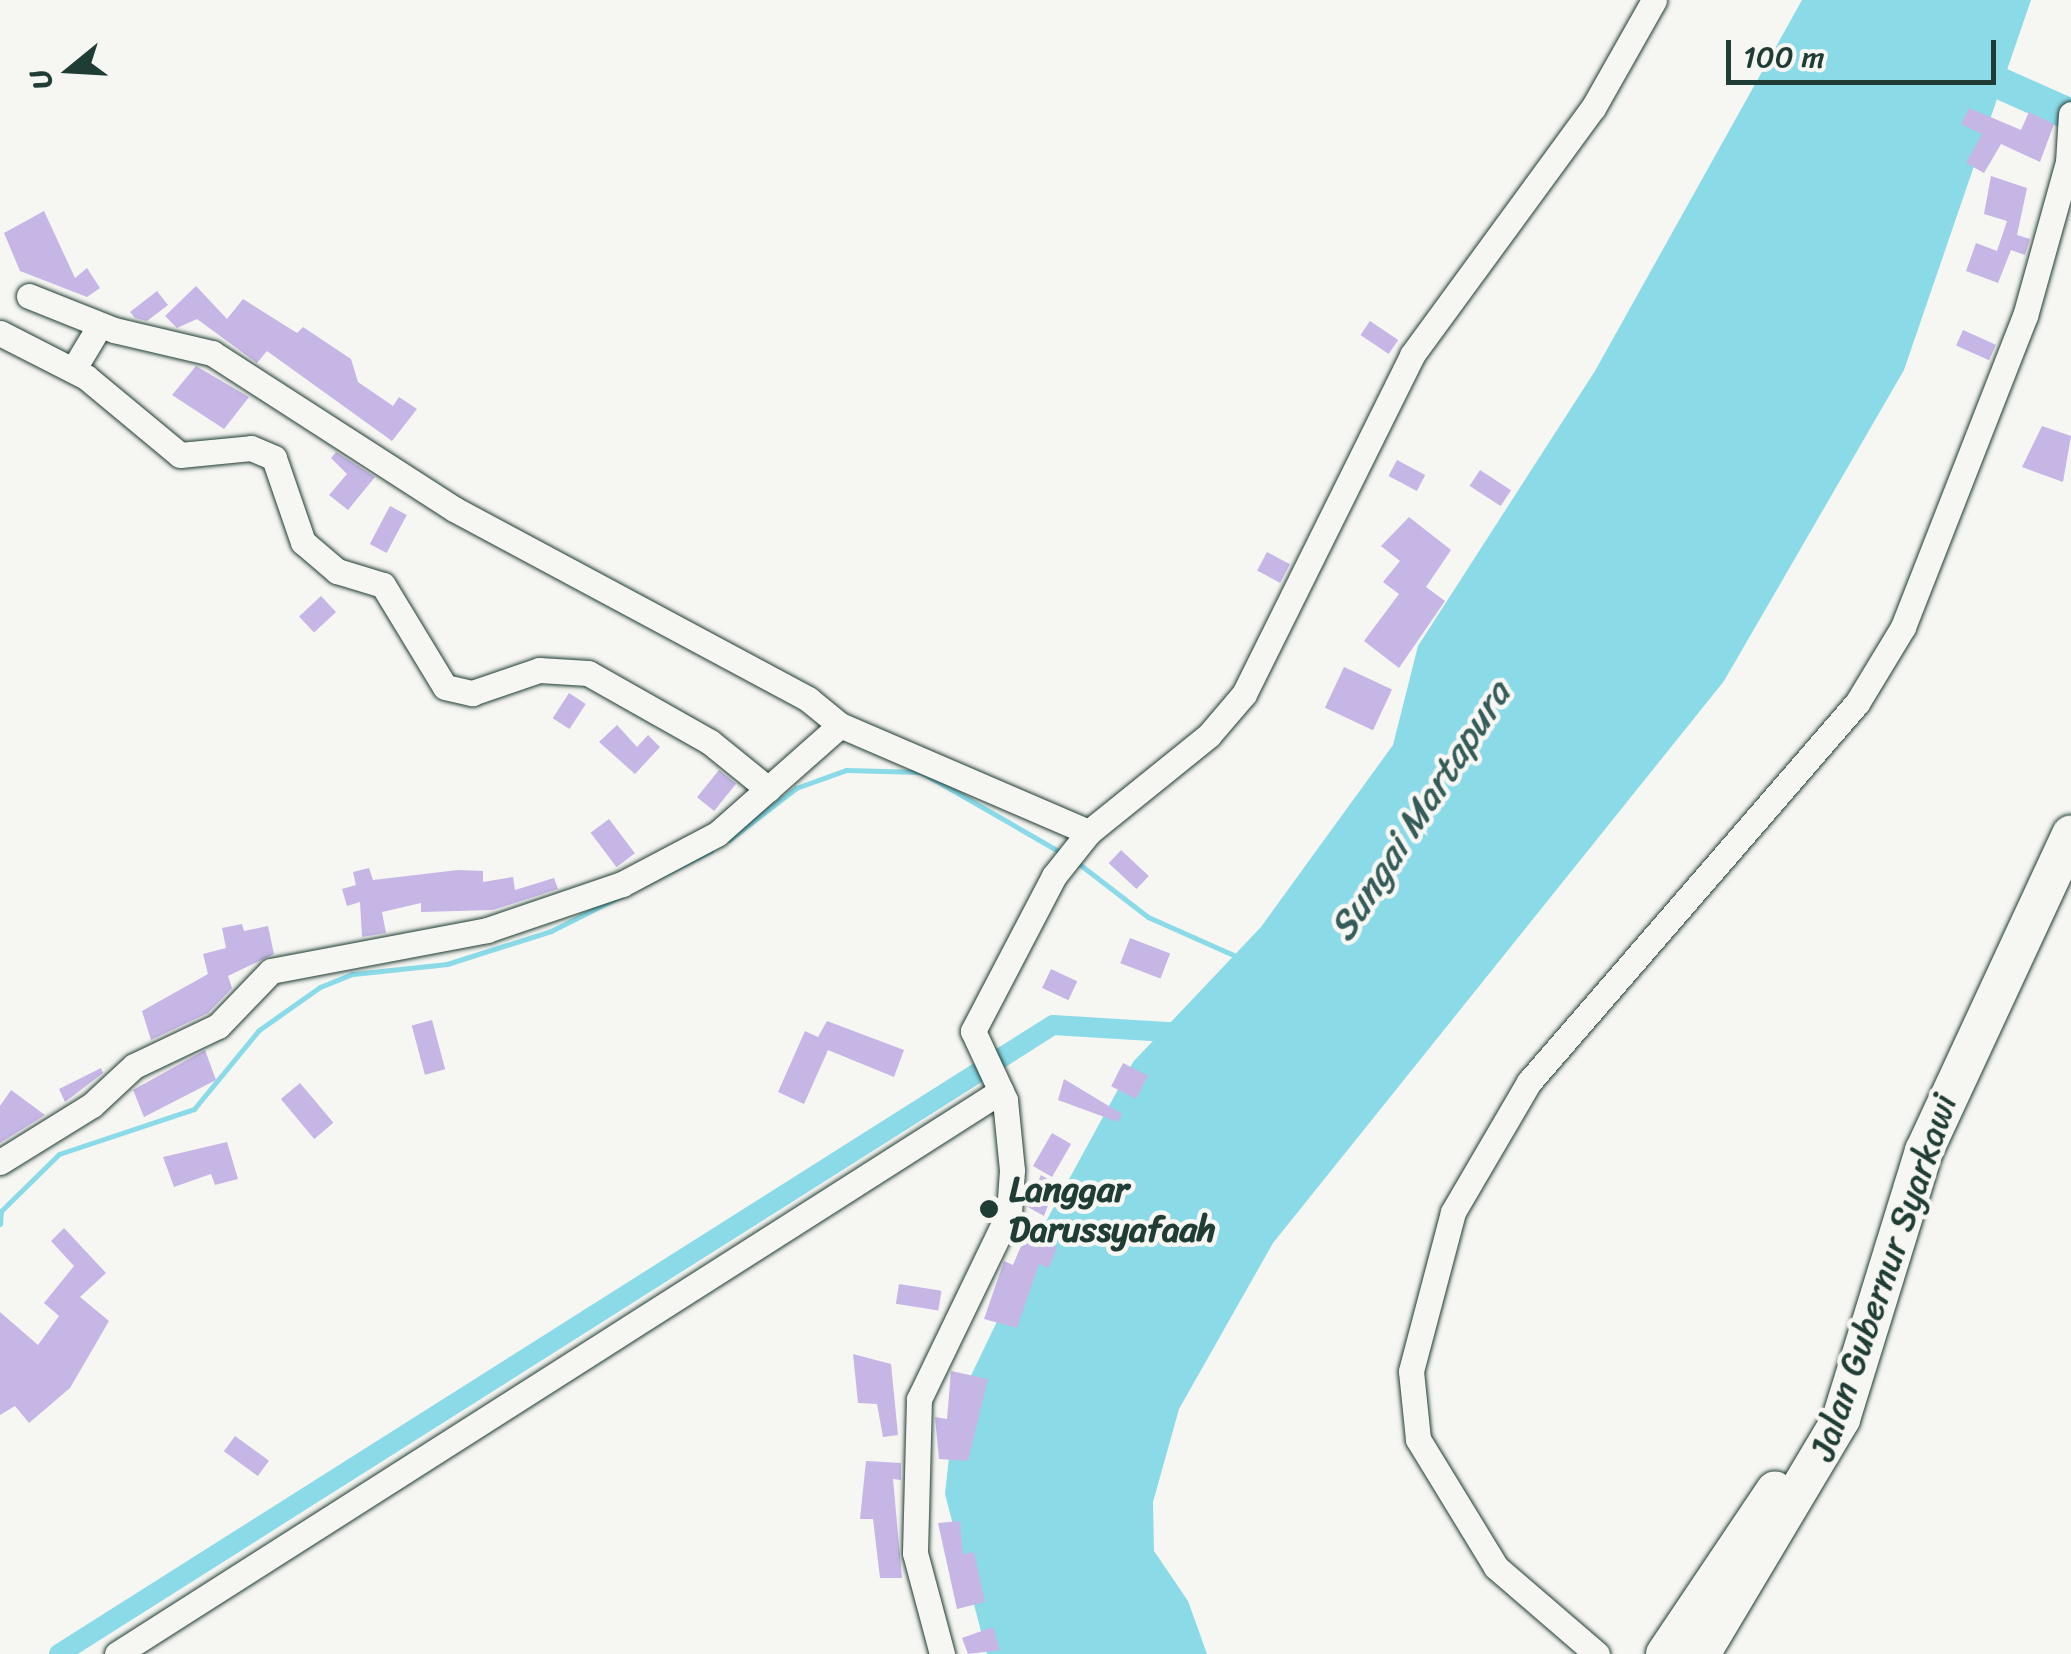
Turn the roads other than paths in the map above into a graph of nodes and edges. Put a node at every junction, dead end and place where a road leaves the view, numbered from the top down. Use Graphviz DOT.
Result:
graph roads {
  1 [pos="1654,0"];
  2 [pos="2071,114"];
  3 [pos="2069,159"];
  4 [pos="30,296"];
  5 [pos="97,328"];
  6 [pos="0,333"];
  7 [pos="75,366"];
  8 [pos="840,726"];
  9 [pos="770,786"];
  10 [pos="2071,835"];
  11 [pos="1083,838"];
  12 [pos="1000,1087"];
  13 [pos="0,1162"];
  14 [pos="1813,1476"];
  15 [pos="117,1654"];
  16 [pos="942,1654"];
  17 [pos="1597,1654"];
  18 [pos="1664,1654"];
  19 [pos="1701,1654"];
  1 -- 11 [label="street"];
  2 -- 3 [label="street"];
  3 -- 17 [label="street"];
  4 -- 5 [label="street"];
  5 -- 7 [label="street"];
  5 -- 8 [label="street"];
  6 -- 7 [label="street"];
  7 -- 9 [label="street"];
  8 -- 9 [label="street"];
  8 -- 11 [label="street"];
  9 -- 13 [label="street"];
  10 -- 14 [label="highway, Jalan Gubernur Syarkawi"];
  11 -- 12 [label="street"];
  12 -- 15 [label="street"];
  12 -- 16 [label="street"];
  14 -- 18 [label="highway"];
  14 -- 19 [label="highway, Jalan Gubernur Syarkawi"];
}
